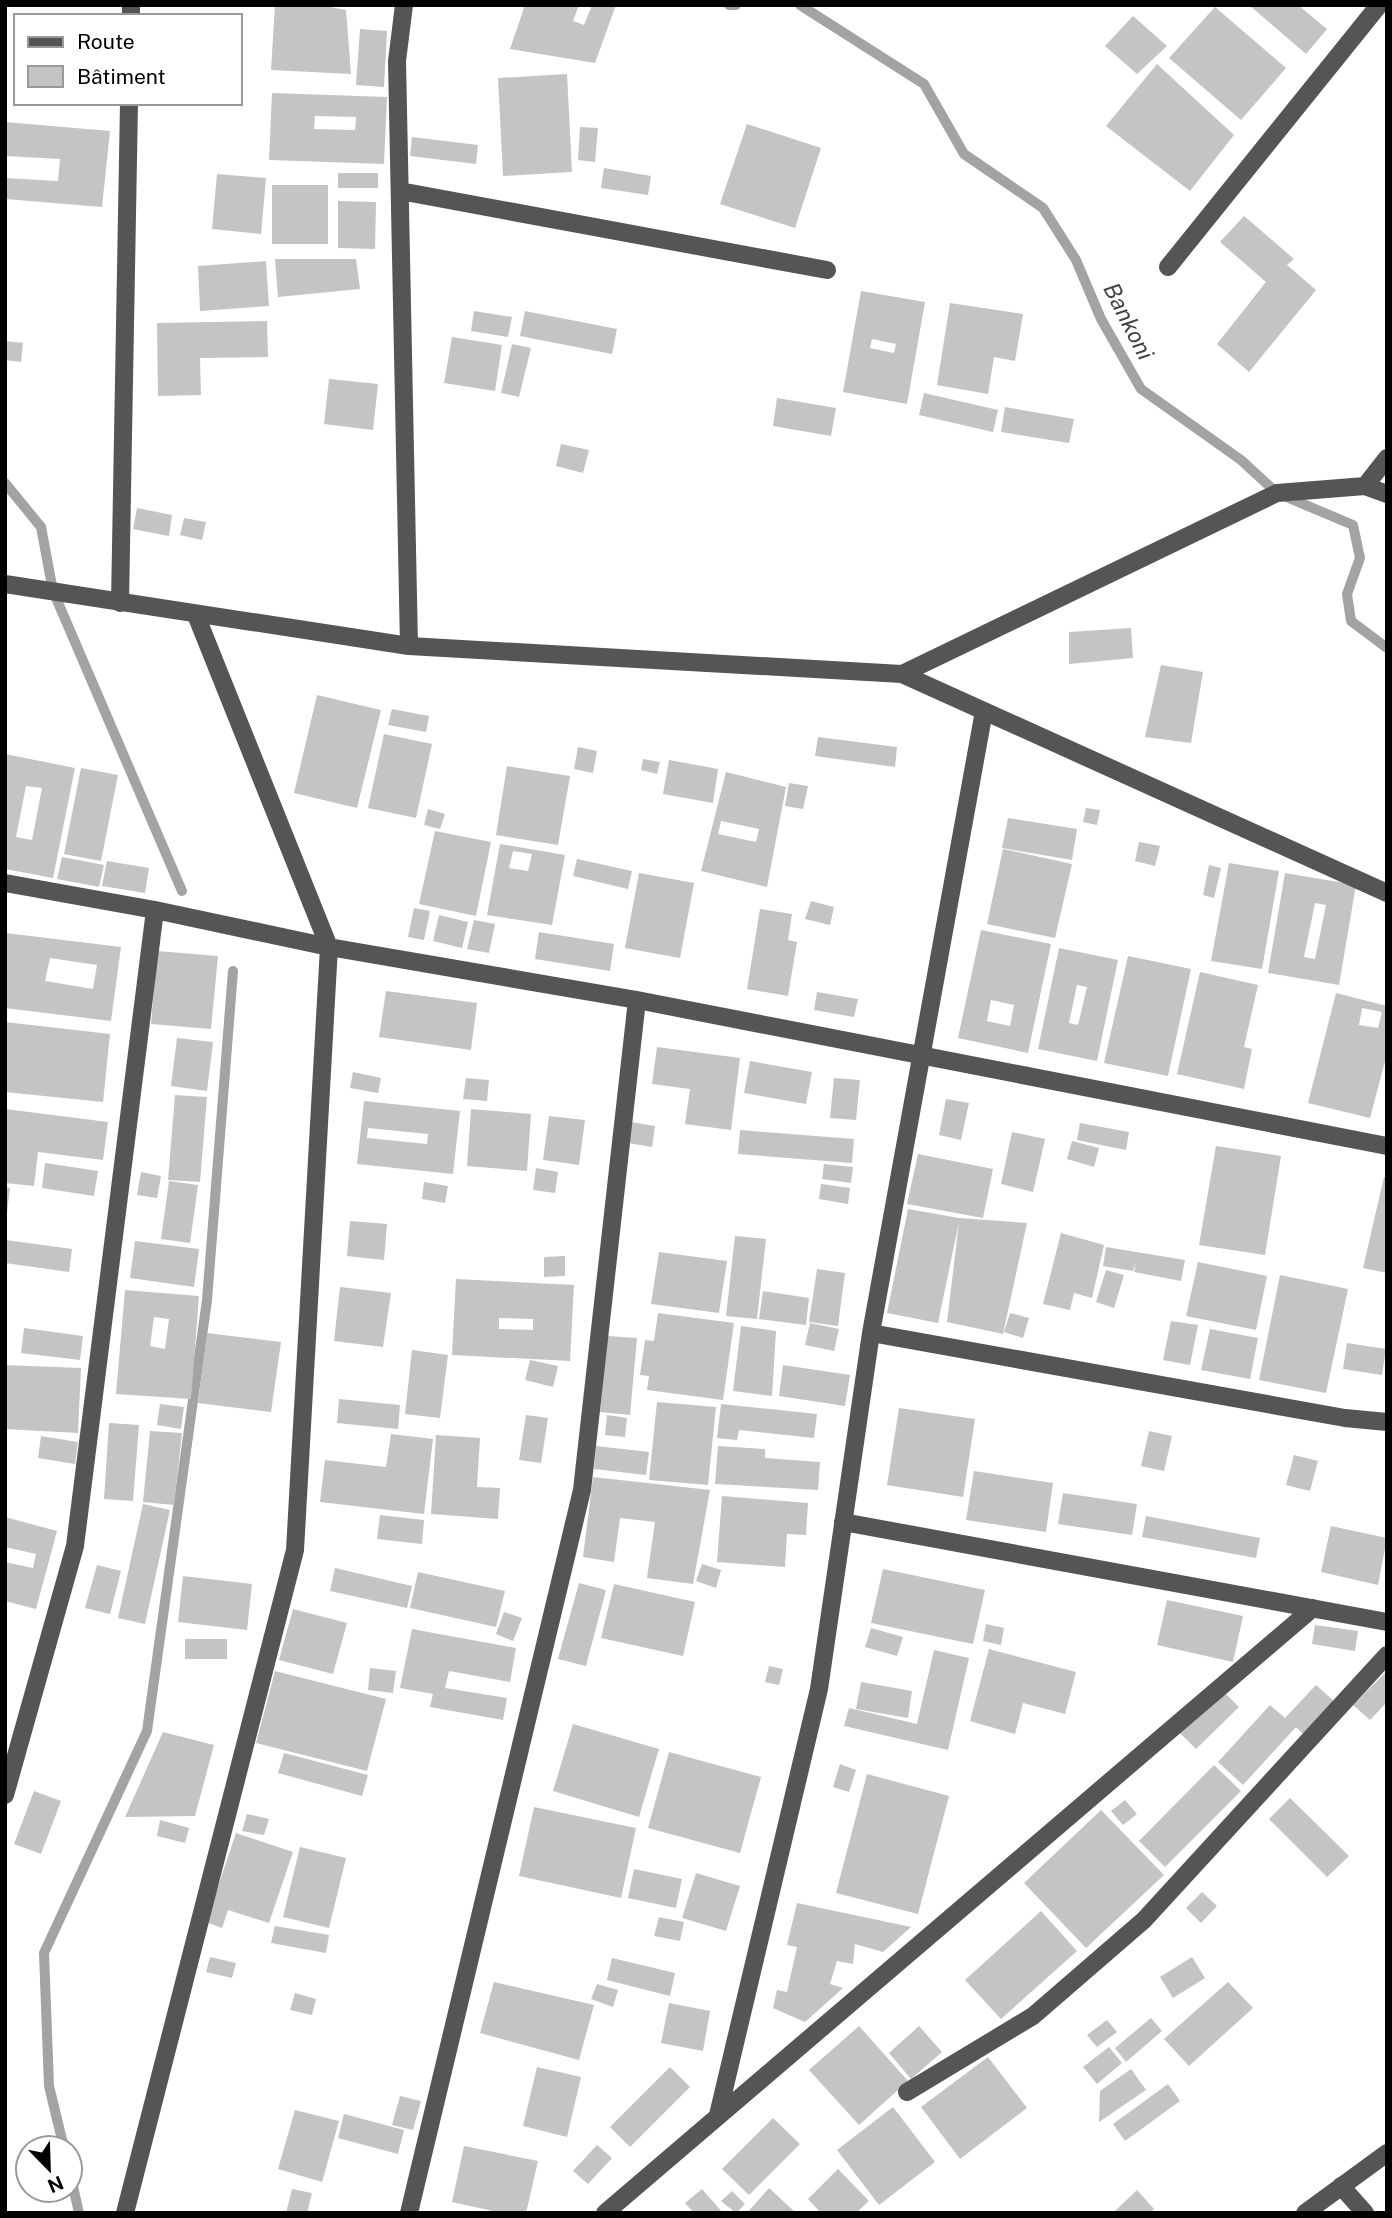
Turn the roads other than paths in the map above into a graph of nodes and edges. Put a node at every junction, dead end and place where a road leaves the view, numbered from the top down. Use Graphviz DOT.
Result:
graph roads {
  1 [pos="404,5"];
  2 [pos="1379,5"];
  3 [pos="129,105"];
  4 [pos="400,191"];
  5 [pos="1168,267"];
  6 [pos="827,270"];
  7 [pos="1387,458"];
  8 [pos="1365,486"];
  9 [pos="1387,494"];
  10 [pos="5,584"];
  11 [pos="120,603"];
  12 [pos="196,615"];
  13 [pos="409,646"];
  14 [pos="902,674"];
  15 [pos="984,711"];
  16 [pos="5,883"];
  17 [pos="1387,893"];
  18 [pos="155,910"];
  19 [pos="329,947"];
  20 [pos="637,1000"];
  21 [pos="922,1055"];
  22 [pos="1387,1146"];
  23 [pos="871,1333"];
  24 [pos="1387,1422"];
  25 [pos="843,1522"];
  26 [pos="1313,1608"];
  27 [pos="1387,1622"];
  28 [pos="1387,1655"];
  29 [pos="5,1795"];
  30 [pos="908,2092"];
  31 [pos="718,2115"];
  32 [pos="1387,2153"];
  33 [pos="1341,2186"];
  34 [pos="125,2213"];
  35 [pos="409,2213"];
  36 [pos="605,2213"];
  37 [pos="1305,2213"];
  38 [pos="1365,2213"];
  1 -- 4 [label="street"];
  2 -- 5 [label="street"];
  3 -- 11 [label="street"];
  4 -- 6 [label="street"];
  4 -- 13 [label="street"];
  7 -- 8 [label="street"];
  8 -- 9 [label="street"];
  8 -- 14 [label="street"];
  10 -- 11 [label="street"];
  11 -- 12 [label="street"];
  12 -- 13 [label="street"];
  12 -- 19 [label="street"];
  13 -- 14 [label="street"];
  14 -- 15 [label="street"];
  15 -- 17 [label="street"];
  15 -- 21 [label="street"];
  16 -- 18 [label="street"];
  18 -- 19 [label="street"];
  18 -- 29 [label="street"];
  19 -- 20 [label="street"];
  19 -- 34 [label="street"];
  20 -- 21 [label="street"];
  20 -- 35 [label="street"];
  21 -- 22 [label="street"];
  21 -- 23 [label="street"];
  23 -- 24 [label="street"];
  23 -- 25 [label="street"];
  25 -- 26 [label="street"];
  25 -- 31 [label="street"];
  26 -- 27 [label="street"];
  26 -- 31 [label="street"];
  28 -- 30 [label="street"];
  31 -- 36 [label="street"];
  32 -- 33 [label="street"];
  33 -- 37 [label="street"];
  33 -- 38 [label="street"];
}
